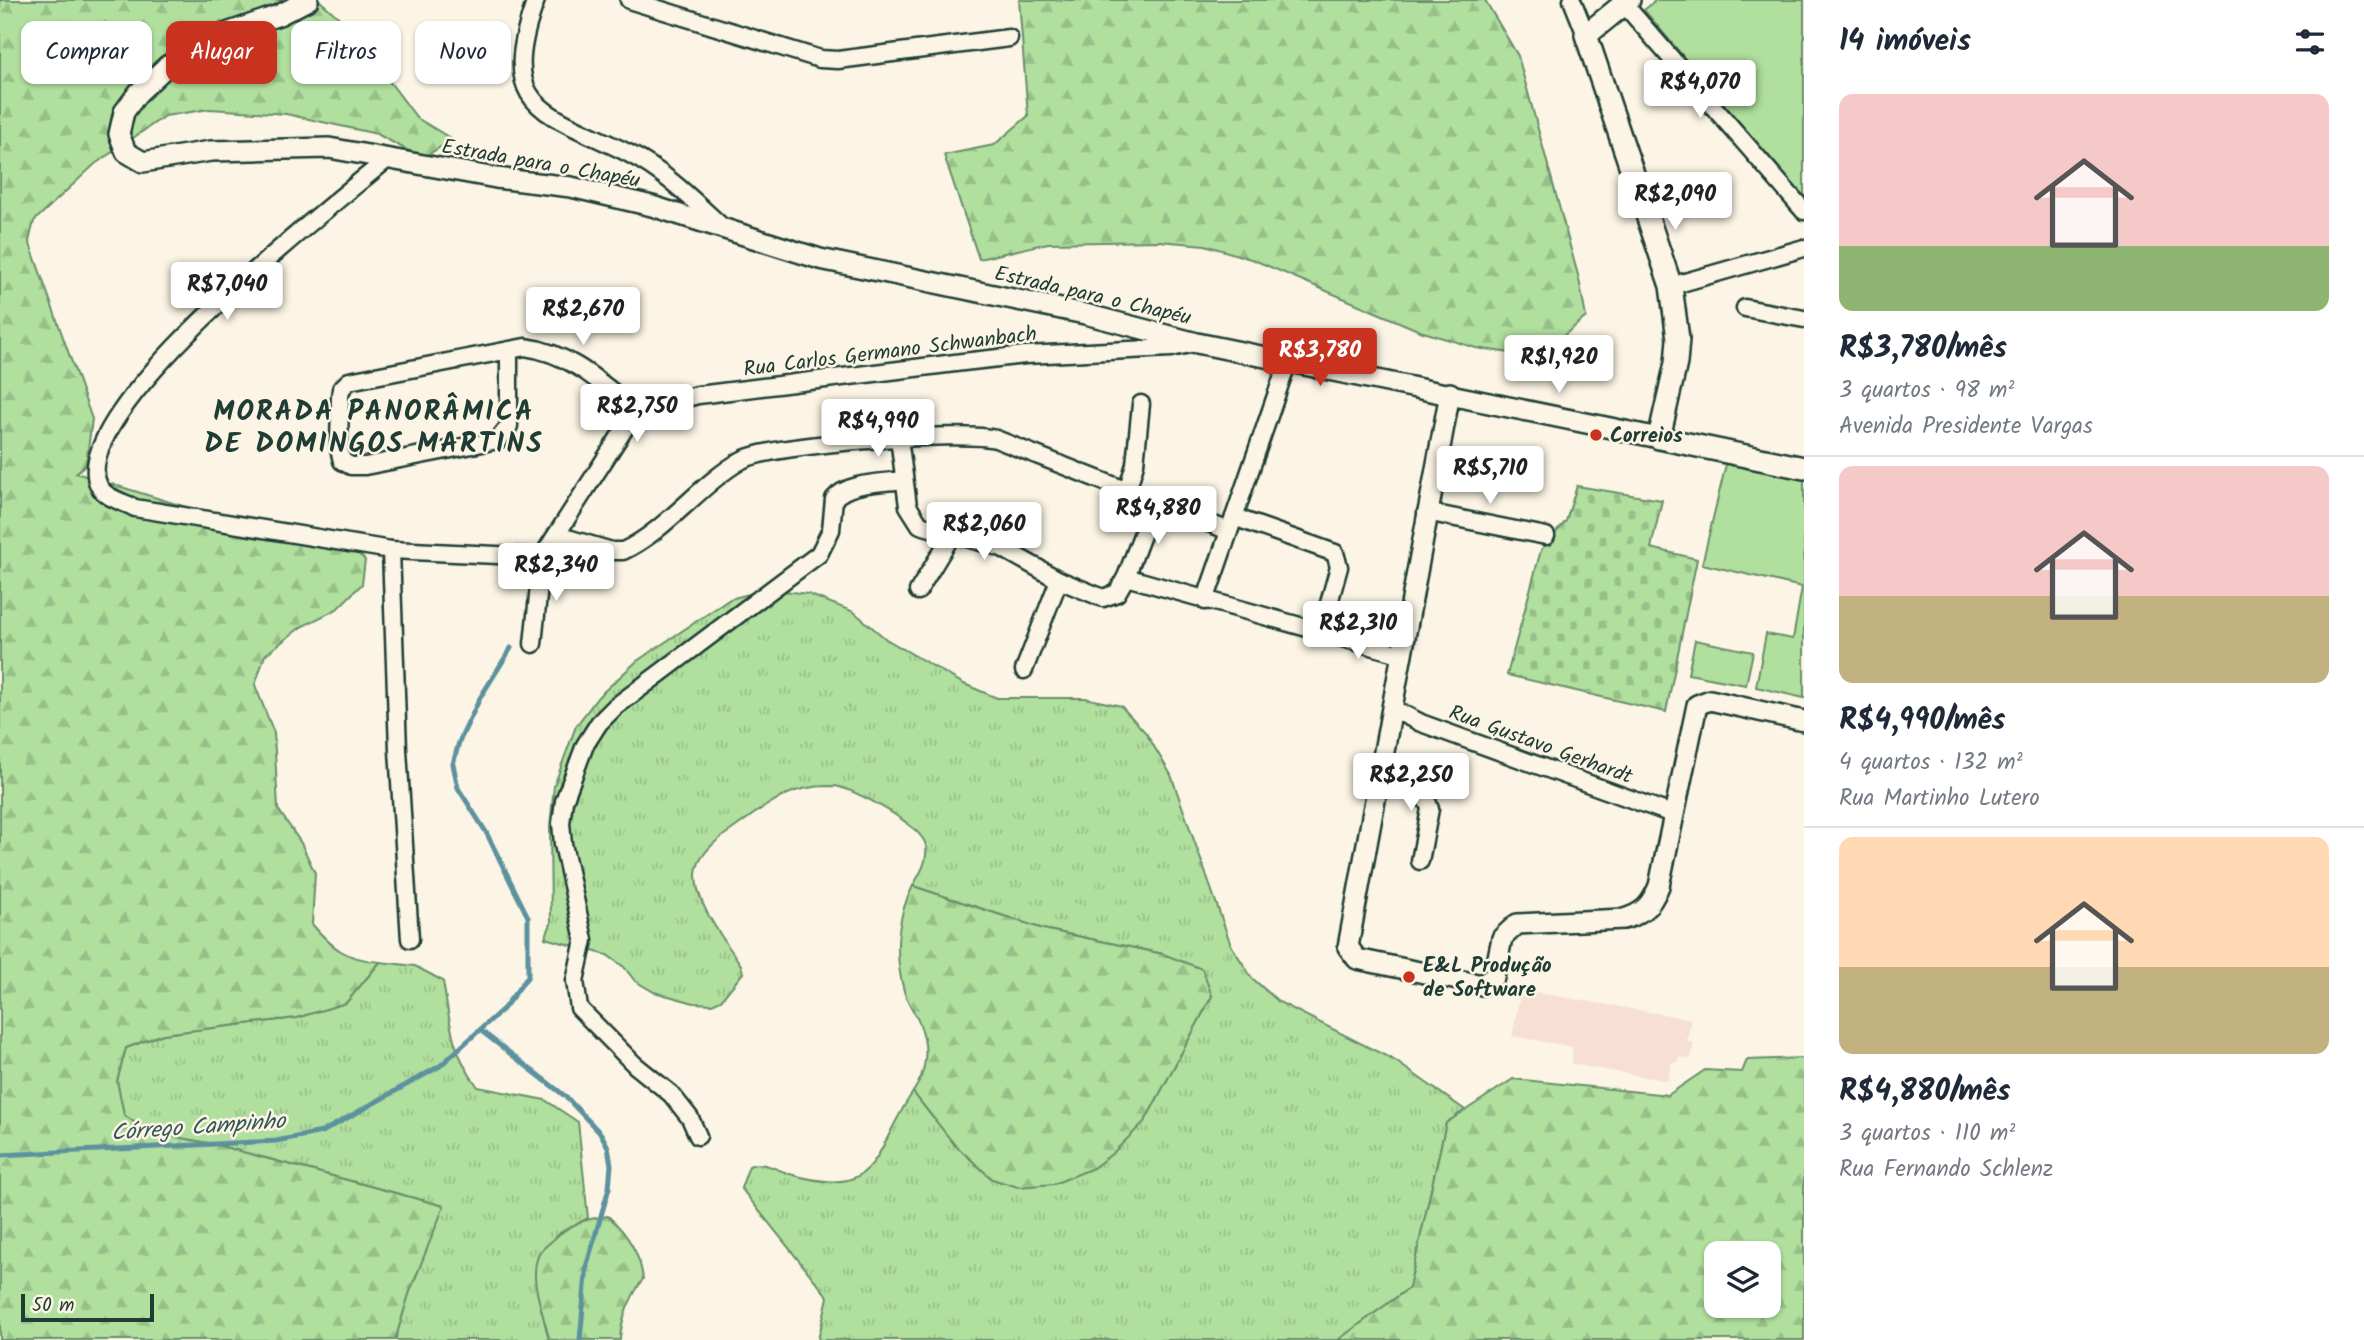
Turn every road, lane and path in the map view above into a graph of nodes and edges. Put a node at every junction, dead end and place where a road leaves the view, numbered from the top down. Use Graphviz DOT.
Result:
graph roads {
  1 [pos="309,0"];
  2 [pos="536,0"];
  3 [pos="629,0"];
  4 [pos="1572,0"];
  5 [pos="1627,2"];
  6 [pos="1586,35"];
  7 [pos="1009,38"];
  8 [pos="386,160"];
  9 [pos="1804,211"];
  10 [pos="721,226"];
  11 [pos="1804,248"];
  12 [pos="1671,286"];
  13 [pos="1745,308"];
  14 [pos="1804,319"];
  15 [pos="1198,343"];
  16 [pos="509,350"];
  17 [pos="1289,361"];
  18 [pos="1450,393"];
  19 [pos="1141,404"];
  20 [pos="636,411"];
  21 [pos="899,438"];
  22 [pos="1659,438"];
  23 [pos="1804,468"];
  24 [pos="903,480"];
  25 [pos="1127,491"];
  26 [pos="1155,501"];
  27 [pos="1426,512"];
  28 [pos="1231,524"];
  29 [pos="557,535"];
  30 [pos="952,535"];
  31 [pos="1546,536"];
  32 [pos="391,550"];
  33 [pos="542,557"];
  34 [pos="1126,577"];
  35 [pos="1059,580"];
  36 [pos="918,591"];
  37 [pos="1205,601"];
  38 [pos="1321,632"];
  39 [pos="533,644"];
  40 [pos="1403,655"];
  41 [pos="1024,670"];
  42 [pos="1393,709"];
  43 [pos="1804,721"];
  44 [pos="1380,777"];
  45 [pos="1675,815"];
  46 [pos="1420,861"];
  47 [pos="410,939"];
  48 [pos="698,1136"];
  1 -- 8 [label="street, Estrada para o Chapéu"];
  2 -- 10 [label="street"];
  3 -- 7 [label="street"];
  4 -- 6 [label="street"];
  5 -- 6 [label="main road"];
  5 -- 9 [label="street"];
  6 -- 12 [label="main road"];
  8 -- 10 [label="street, Estrada para o Chapéu"];
  8 -- 32 [label="street"];
  10 -- 15 [label="street, Estrada para o Chapéu"];
  11 -- 12 [label="street"];
  12 -- 22 [label="main road"];
  13 -- 14 [label="street"];
  15 -- 17 [label="street, Estrada para o Chapéu"];
  15 -- 20 [label="street, Rua Carlos Germano Schwanbach"];
  16 -- 16 [label="street"];
  16 -- 20 [label="street"];
  17 -- 18 [label="street, Estrada para o Chapéu"];
  17 -- 28 [label="street"];
  18 -- 22 [label="street, Estrada para o Chapéu"];
  18 -- 27 [label="street"];
  19 -- 25 [label="street"];
  20 -- 29 [label="street"];
  21 -- 24 [label="street"];
  21 -- 25 [label="street"];
  21 -- 29 [label="street"];
  22 -- 23 [label="main road"];
  24 -- 30 [label="street"];
  24 -- 48 [label="street"];
  25 -- 26 [label="street"];
  26 -- 28 [label="street"];
  26 -- 34 [label="street"];
  27 -- 31 [label="street"];
  27 -- 40 [label="street"];
  28 -- 37 [label="street"];
  28 -- 38 [label="street"];
  29 -- 33 [label="street"];
  30 -- 35 [label="street"];
  30 -- 36 [label="street"];
  32 -- 33 [label="street"];
  32 -- 47 [label="street"];
  33 -- 39 [label="street"];
  34 -- 35 [label="street"];
  34 -- 37 [label="street"];
  35 -- 41 [label="street"];
  37 -- 38 [label="street"];
  38 -- 40 [label="street"];
  40 -- 42 [label="street"];
  42 -- 44 [label="street"];
  42 -- 45 [label="street, Rua Gustavo Gerhardt"];
  43 -- 45 [label="street"];
  44 -- 45 [label="street"];
  44 -- 46 [label="street"];
}
